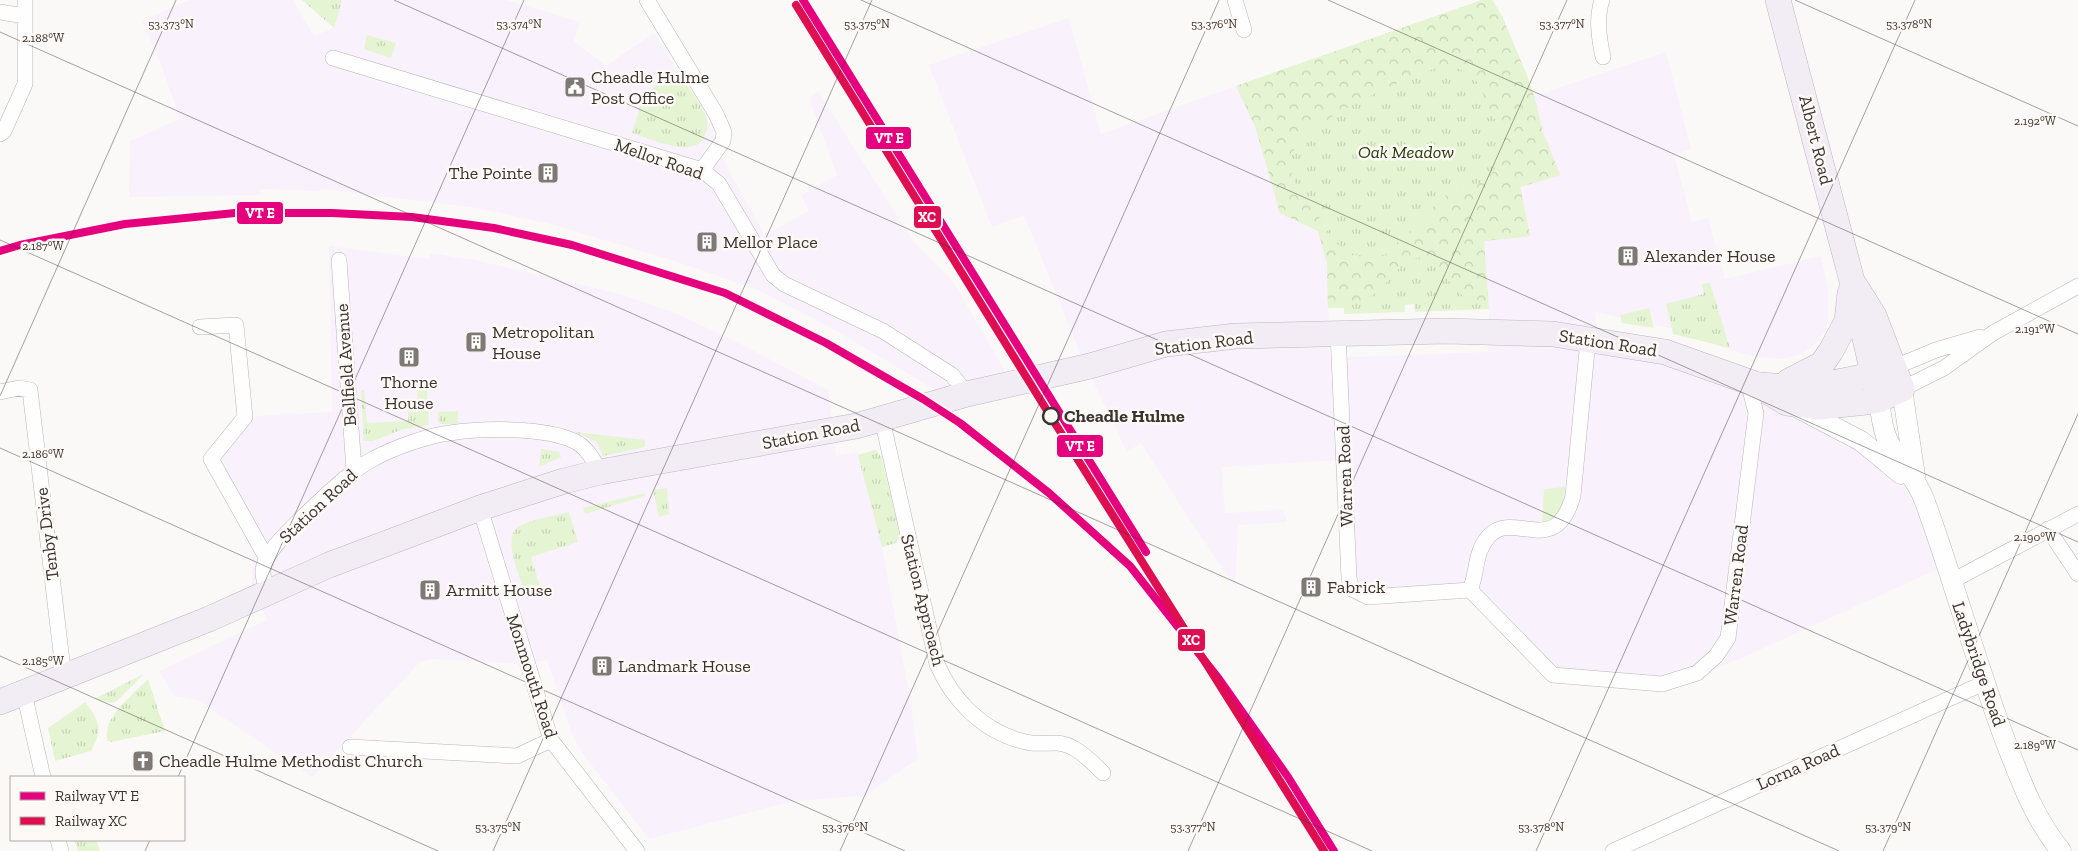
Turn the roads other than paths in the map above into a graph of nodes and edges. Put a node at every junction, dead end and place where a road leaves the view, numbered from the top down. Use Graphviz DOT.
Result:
graph roads {
  1 [pos="25,0"];
  2 [pos="647,0"];
  3 [pos="1235,0"];
  4 [pos="1602,0"];
  5 [pos="1778,0"];
  6 [pos="0,12"];
  7 [pos="24,16"];
  8 [pos="1244,30"];
  9 [pos="1603,57"];
  10 [pos="333,58"];
  11 [pos="0,134"];
  12 [pos="702,170"];
  13 [pos="338,260"];
  14 [pos="1852,281"];
  15 [pos="2078,286"];
  16 [pos="200,327"];
  17 [pos="1338,333"];
  18 [pos="1993,333"];
  19 [pos="1588,340"];
  20 [pos="1890,376"];
  21 [pos="1766,389"];
  22 [pos="0,392"];
  23 [pos="967,394"];
  24 [pos="1879,400"];
  25 [pos="882,419"];
  26 [pos="354,470"];
  27 [pos="600,472"];
  28 [pos="1920,489"];
  29 [pos="480,508"];
  30 [pos="2078,514"];
  31 [pos="2048,530"];
  32 [pos="266,557"];
  33 [pos="2078,574"];
  34 [pos="1952,581"];
  35 [pos="1470,590"];
  36 [pos="268,594"];
  37 [pos="64,678"];
  38 [pos="1984,684"];
  39 [pos="24,693"];
  40 [pos="0,702"];
  41 [pos="551,740"];
  42 [pos="350,746"];
  43 [pos="1103,773"];
  44 [pos="43,776"];
  45 [pos="637,851"];
  46 [pos="1613,851"];
  47 [pos="2061,851"];
  1 -- 7 [label="street"];
  2 -- 12 [label="street"];
  3 -- 8 [label="street"];
  4 -- 9 [label="street"];
  5 -- 14 [label="main road, Albert Road"];
  6 -- 7 [label="street"];
  7 -- 11 [label="street"];
  10 -- 12 [label="street, Mellor Road"];
  12 -- 23 [label="street, Mellor Road"];
  13 -- 26 [label="street, Bellfield Avenue"];
  14 -- 20 [label="main road, Albert Road"];
  14 -- 21 [label="main road"];
  15 -- 18 [label="street"];
  16 -- 32 [label="street"];
  17 -- 19 [label="main road, Station Road"];
  17 -- 23 [label="main road, Station Road"];
  17 -- 35 [label="street, Warren Road"];
  18 -- 20 [label="street"];
  18 -- 20 [label="street"];
  19 -- 21 [label="main road, Station Road"];
  19 -- 35 [label="street"];
  20 -- 21 [label="main road, Station Road"];
  20 -- 24 [label="main road, Albert Road"];
  20 -- 28 [label="street, Albert Road"];
  21 -- 24 [label="main road, Station Road"];
  21 -- 28 [label="street"];
  21 -- 35 [label="street, Warren Road"];
  22 -- 37 [label="street, Tenby Drive"];
  23 -- 25 [label="main road, Station Road"];
  24 -- 28 [label="street, Albert Road"];
  25 -- 27 [label="main road, Station Road"];
  25 -- 43 [label="street, Station Approach"];
  26 -- 27 [label="street, Station Road"];
  26 -- 32 [label="street, Station Road"];
  27 -- 29 [label="main road, Station Road"];
  28 -- 34 [label="street, Ladybridge Road"];
  29 -- 36 [label="main road, Station Road"];
  29 -- 41 [label="street, Monmouth Road"];
  30 -- 31 [label="street"];
  31 -- 33 [label="street"];
  31 -- 34 [label="street"];
  32 -- 36 [label="street, Station Road"];
  34 -- 38 [label="street, Ladybridge Road"];
  36 -- 37 [label="main road, Station Road"];
  37 -- 39 [label="main road, Station Road"];
  38 -- 46 [label="street, Lorna Road"];
  38 -- 47 [label="street, Ladybridge Road"];
  39 -- 40 [label="main road, Station Road"];
  39 -- 44 [label="street"];
  41 -- 42 [label="street"];
  41 -- 45 [label="street, Monmouth Road"];
}
